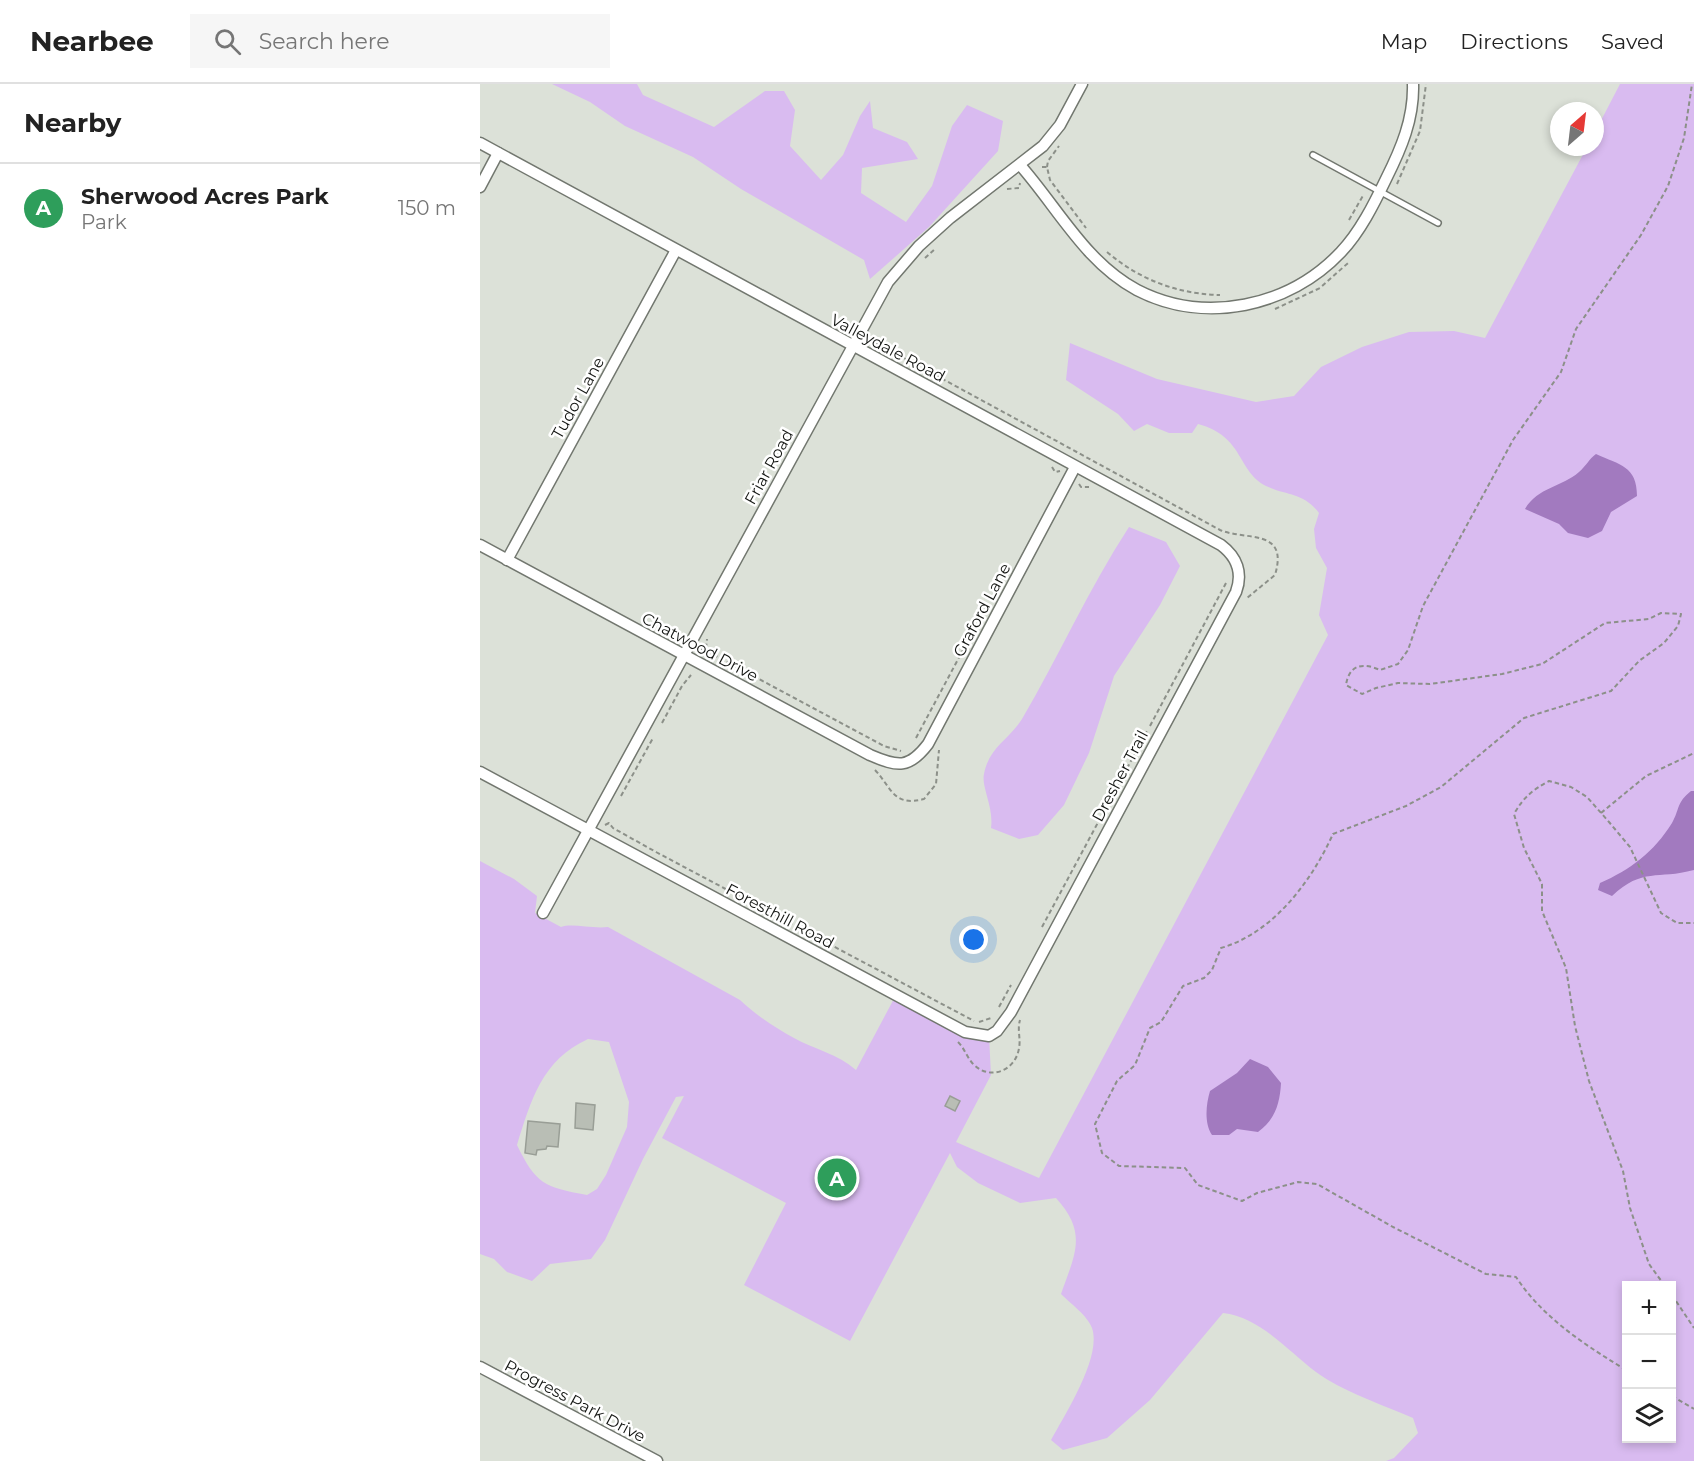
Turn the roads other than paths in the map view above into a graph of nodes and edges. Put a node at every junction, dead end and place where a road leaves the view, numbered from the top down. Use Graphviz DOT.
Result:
graph roads {
  1 [pos="1082,84"];
  2 [pos="1413,84"];
  3 [pos="480,143"];
  4 [pos="498,153"];
  5 [pos="1312,155"];
  6 [pos="1020,165"];
  7 [pos="480,187"];
  8 [pos="1380,192"];
  9 [pos="1438,223"];
  10 [pos="676,250"];
  11 [pos="852,346"];
  12 [pos="1075,467"];
  13 [pos="480,545"];
  14 [pos="507,560"];
  15 [pos="1229,605"];
  16 [pos="683,655"];
  17 [pos="909,762"];
  18 [pos="480,772"];
  19 [pos="588,831"];
  20 [pos="543,913"];
  21 [pos="1038,961"];
  22 [pos="480,1367"];
  23 [pos="657,1461"];
  1 -- 6 [label="street, Friar Road"];
  2 -- 8 [label="street"];
  3 -- 4 [label="street, Valleydale Road"];
  4 -- 7 [label="street"];
  4 -- 10 [label="street, Valleydale Road"];
  5 -- 8 [label="lane"];
  6 -- 8 [label="street"];
  6 -- 11 [label="street, Friar Road"];
  8 -- 9 [label="lane"];
  10 -- 11 [label="street, Valleydale Road"];
  10 -- 14 [label="street, Tudor Lane"];
  11 -- 12 [label="street, Valleydale Road"];
  11 -- 16 [label="street, Friar Road"];
  12 -- 15 [label="street, Valleydale Road"];
  12 -- 17 [label="street, Graford Lane"];
  13 -- 14 [label="street, Chatwood Drive"];
  14 -- 16 [label="street, Chatwood Drive"];
  15 -- 21 [label="street, Dresher Trail"];
  16 -- 17 [label="street, Chatwood Drive"];
  16 -- 19 [label="street, Friar Road"];
  18 -- 19 [label="street, Foresthill Road"];
  19 -- 20 [label="street, Friar Road"];
  19 -- 21 [label="street, Foresthill Road"];
  22 -- 23 [label="street, Progress Park Drive"];
}
